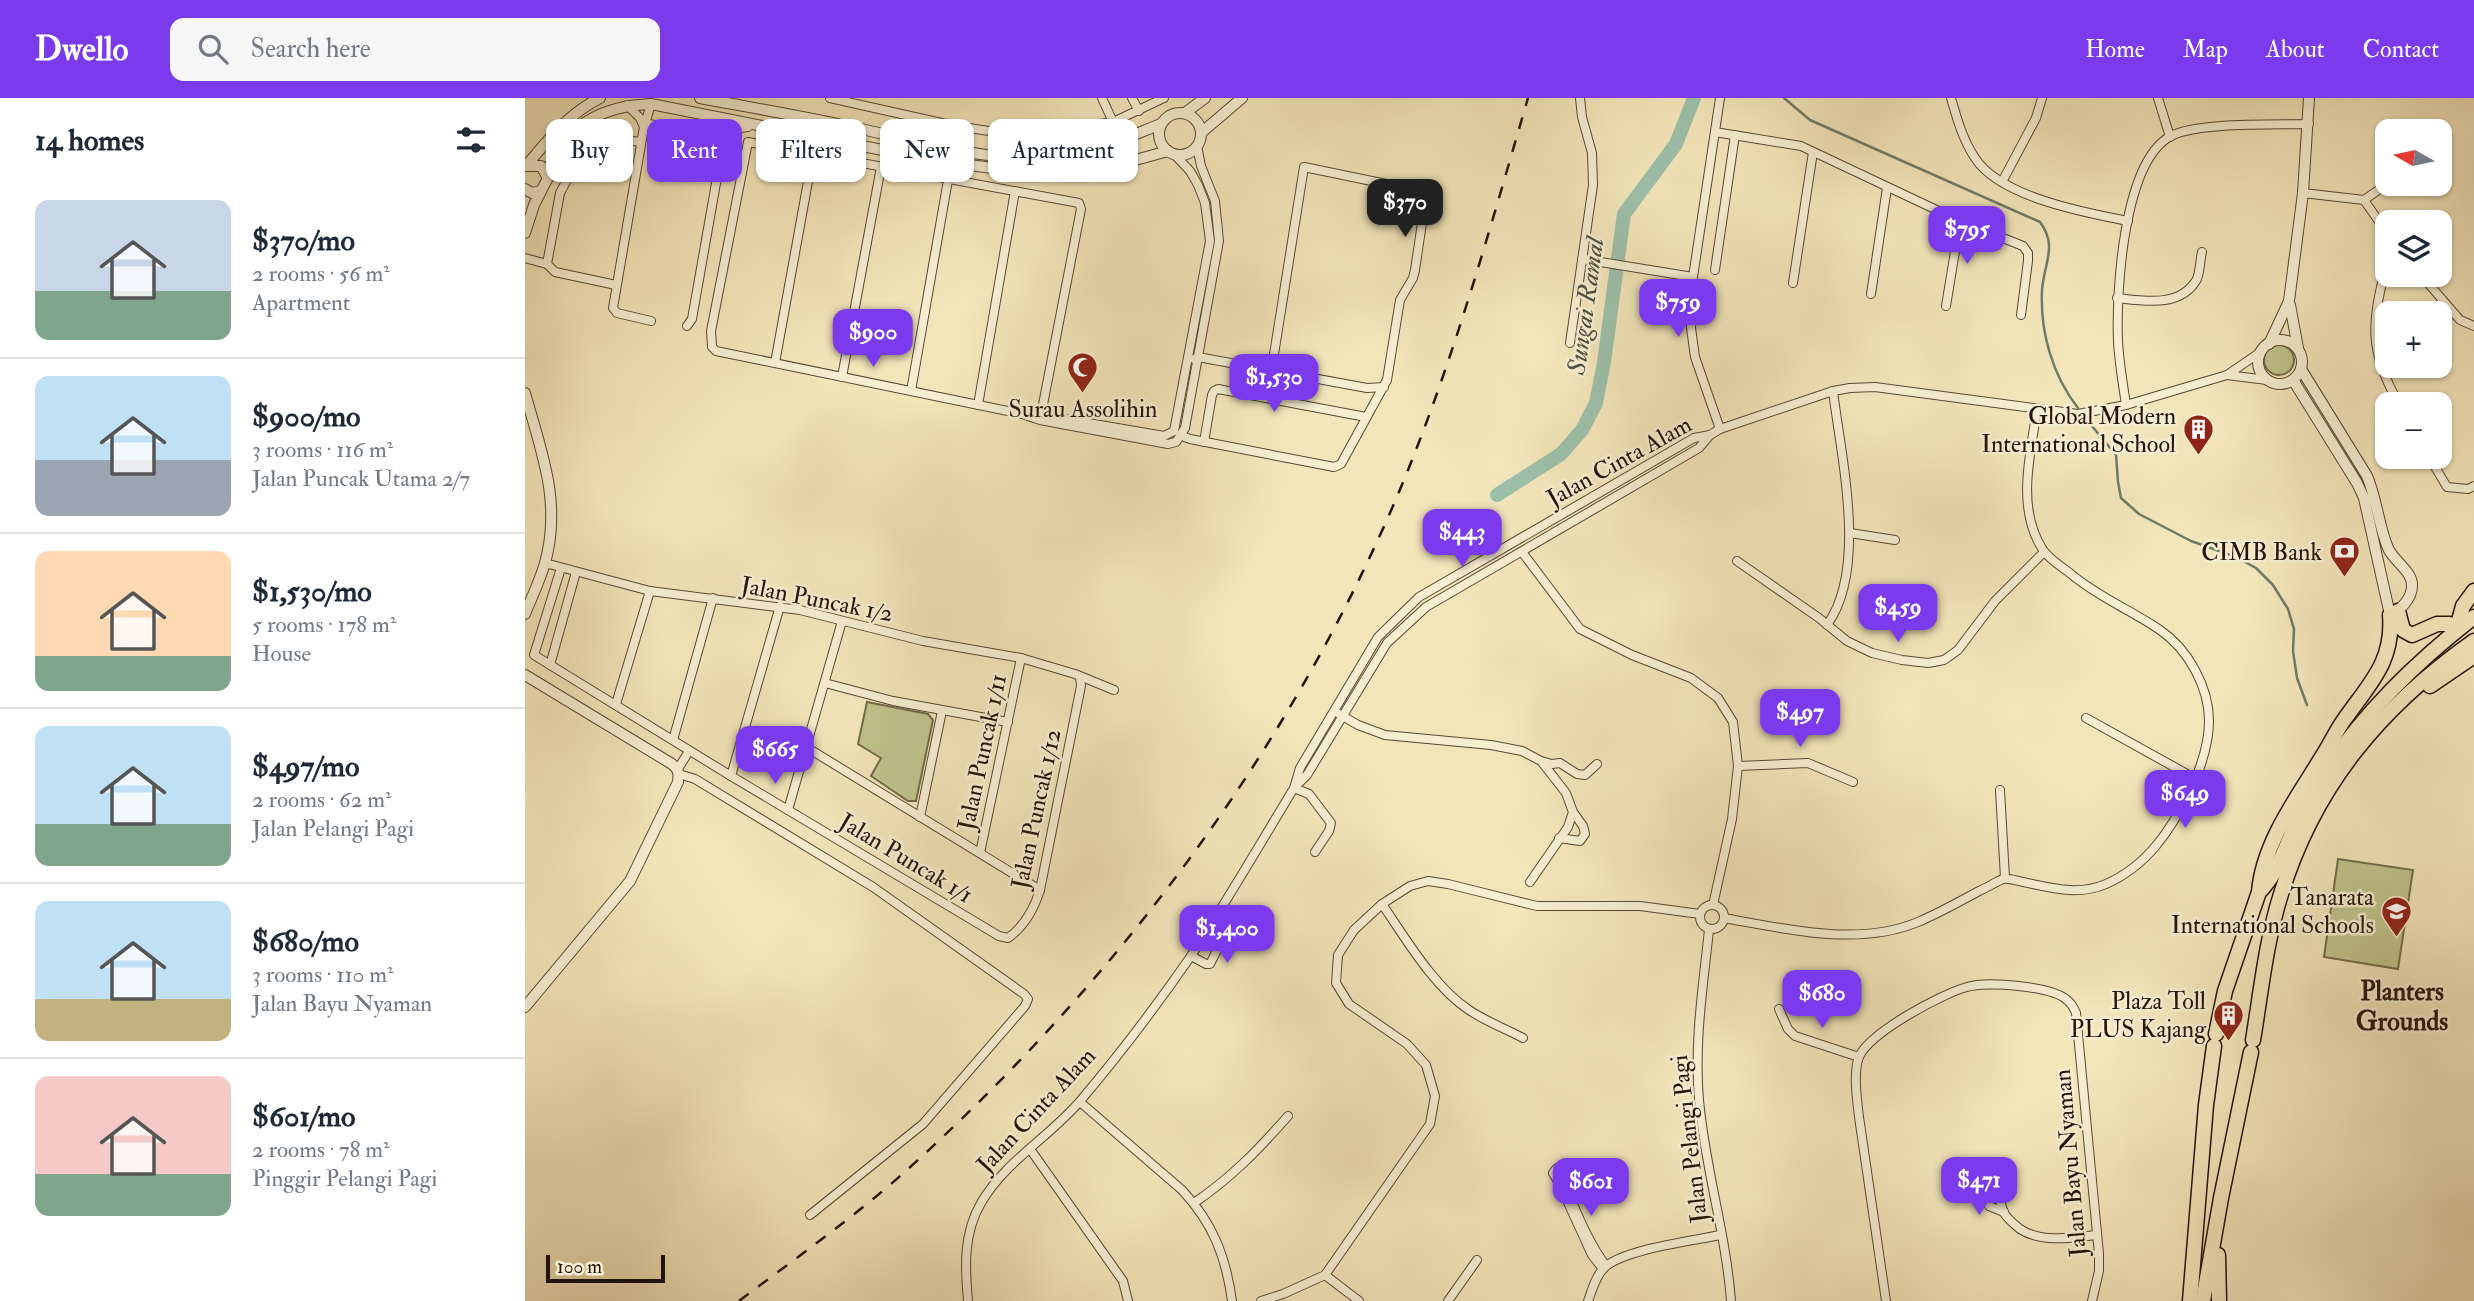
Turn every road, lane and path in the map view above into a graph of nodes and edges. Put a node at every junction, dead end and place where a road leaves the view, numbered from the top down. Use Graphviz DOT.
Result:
graph roads {
  1 [pos="600,98"];
  2 [pos="700,98"];
  3 [pos="830,98"];
  4 [pos="1102,98"];
  5 [pos="1132,98"];
  6 [pos="1164,98"];
  7 [pos="1205,98"];
  8 [pos="1242,98"];
  9 [pos="1580,98"];
  10 [pos="1720,98"];
  11 [pos="1951,98"];
  12 [pos="2042,98"];
  13 [pos="2158,98"];
  14 [pos="2309,98"];
  15 [pos="843,99"];
  16 [pos="857,101"];
  17 [pos="651,104"];
  18 [pos="627,105"];
  19 [pos="1139,111"];
  20 [pos="691,112"];
  21 [pos="1185,113"];
  22 [pos="589,119"];
  23 [pos="708,119"];
  24 [pos="1112,119"];
  25 [pos="1120,119"];
  26 [pos="1161,124"];
  27 [pos="2309,124"];
  28 [pos="647,125"];
  29 [pos="756,126"];
  30 [pos="644,127"];
  31 [pos="988,131"];
  32 [pos="1715,132"];
  33 [pos="1201,133"];
  34 [pos="1735,135"];
  35 [pos="2170,136"];
  36 [pos="641,142"];
  37 [pos="756,143"];
  38 [pos="1197,146"];
  39 [pos="866,147"];
  40 [pos="1171,152"];
  41 [pos="1813,152"];
  42 [pos="526,167"];
  43 [pos="546,172"];
  44 [pos="880,172"];
  45 [pos="548,182"];
  46 [pos="716,182"];
  47 [pos="808,182"];
  48 [pos="949,182"];
  49 [pos="961,182"];
  50 [pos="2002,182"];
  51 [pos="1887,188"];
  52 [pos="525,189"];
  53 [pos="541,191"];
  54 [pos="1015,191"];
  55 [pos="2303,192"];
  56 [pos="2375,192"];
  57 [pos="2364,200"];
  58 [pos="2375,216"];
  59 [pos="1960,221"];
  60 [pos="2128,221"];
  61 [pos="525,233"];
  62 [pos="2201,252"];
  63 [pos="525,258"];
  64 [pos="1585,259"];
  65 [pos="535,262"];
  66 [pos="547,264"];
  67 [pos="525,266"];
  68 [pos="1715,270"];
  69 [pos="1693,277"];
  70 [pos="1793,283"];
  71 [pos="616,285"];
  72 [pos="2382,287"];
  73 [pos="2431,287"];
  74 [pos="1871,294"];
  75 [pos="2117,298"];
  76 [pos="2289,301"];
  77 [pos="1946,306"];
  78 [pos="2021,315"];
  79 [pos="651,321"];
  80 [pos="687,326"];
  81 [pos="2474,326"];
  82 [pos="1191,343"];
  83 [pos="1570,343"];
  84 [pos="2265,347"];
  85 [pos="2298,350"];
  86 [pos="1198,357"];
  87 [pos="775,363"];
  88 [pos="1187,366"];
  89 [pos="2301,369"];
  90 [pos="1272,371"];
  91 [pos="2227,375"];
  92 [pos="842,377"];
  93 [pos="2267,380"];
  94 [pos="2293,380"];
  95 [pos="1384,387"];
  96 [pos="911,391"];
  97 [pos="1833,391"];
  98 [pos="2392,392"];
  99 [pos="525,393"];
  100 [pos="1267,398"];
  101 [pos="978,405"];
  102 [pos="2126,405"];
  103 [pos="2038,410"];
  104 [pos="1040,417"];
  105 [pos="1366,417"];
  106 [pos="1720,429"];
  107 [pos="1710,435"];
  108 [pos="1182,436"];
  109 [pos="1205,442"];
  110 [pos="2436,469"];
  111 [pos="2474,486"];
  112 [pos="1850,533"];
  113 [pos="1895,540"];
  114 [pos="1523,552"];
  115 [pos="2043,552"];
  116 [pos="1737,561"];
  117 [pos="545,564"];
  118 [pos="561,568"];
  119 [pos="576,572"];
  120 [pos="2474,591"];
  121 [pos="650,592"];
  122 [pos="2386,595"];
  123 [pos="2408,597"];
  124 [pos="713,598"];
  125 [pos="780,606"];
  126 [pos="2474,606"];
  127 [pos="2394,613"];
  128 [pos="525,614"];
  129 [pos="2461,620"];
  130 [pos="842,621"];
  131 [pos="1827,625"];
  132 [pos="2474,641"];
  133 [pos="2474,656"];
  134 [pos="1021,658"];
  135 [pos="549,665"];
  136 [pos="525,675"];
  137 [pos="1080,678"];
  138 [pos="825,683"];
  139 [pos="1115,690"];
  140 [pos="616,704"];
  141 [pos="942,711"];
  142 [pos="1333,711"];
  143 [pos="1342,716"];
  144 [pos="2086,718"];
  145 [pos="1008,722"];
  146 [pos="2369,735"];
  147 [pos="673,740"];
  148 [pos="806,747"];
  149 [pos="689,751"];
  150 [pos="2324,754"];
  151 [pos="1541,761"];
  152 [pos="1597,764"];
  153 [pos="1738,766"];
  154 [pos="678,772"];
  155 [pos="731,776"];
  156 [pos="2196,779"];
  157 [pos="1853,782"];
  158 [pos="1294,788"];
  159 [pos="2000,790"];
  160 [pos="788,810"];
  161 [pos="1573,812"];
  162 [pos="920,817"];
  163 [pos="1559,838"];
  164 [pos="1315,852"];
  165 [pos="980,853"];
  166 [pos="2005,878"];
  167 [pos="1530,881"];
  168 [pos="1040,890"];
  169 [pos="2259,892"];
  170 [pos="1382,904"];
  171 [pos="1713,905"];
  172 [pos="1237,911"];
  173 [pos="1700,914"];
  174 [pos="1724,918"];
  175 [pos="1709,930"];
  176 [pos="1008,938"];
  177 [pos="1191,956"];
  178 [pos="525,1007"];
  179 [pos="1779,1009"];
  180 [pos="1523,1038"];
  181 [pos="1859,1057"];
  182 [pos="1080,1102"];
  183 [pos="1288,1116"];
  184 [pos="1030,1149"];
  185 [pos="1976,1184"];
  186 [pos="2221,1198"];
  187 [pos="1194,1203"];
  188 [pos="810,1215"];
  189 [pos="2096,1234"];
  190 [pos="1720,1235"];
  191 [pos="2192,1259"];
  192 [pos="1477,1260"];
  193 [pos="1604,1267"];
  194 [pos="1325,1275"];
  195 [pos="968,1301"];
  196 [pos="1128,1301"];
  197 [pos="1232,1301"];
  198 [pos="1261,1301"];
  199 [pos="1359,1301"];
  200 [pos="1448,1301"];
  201 [pos="1588,1301"];
  202 [pos="1731,1301"];
  203 [pos="1886,1301"];
  204 [pos="2092,1301"];
  205 [pos="2182,1301"];
  206 [pos="2190,1301"];
  207 [pos="2203,1301"];
  208 [pos="2220,1301"];
  1 -- 42 [label="street"];
  2 -- 26 [label="street"];
  3 -- 15 [label="street"];
  4 -- 24 [label="street"];
  5 -- 19 [label="street"];
  6 -- 19 [label="street"];
  7 -- 21 [label="street"];
  8 -- 33 [label="street"];
  9 -- 64 [label="street"];
  10 -- 32 [label="street"];
  11 -- 50 [label="street"];
  12 -- 50 [label="street"];
  13 -- 35 [label="street"];
  14 -- 27 [label="street"];
  15 -- 16 [label="street"];
  16 -- 31 [label="street"];
  17 -- 18 [label="street"];
  17 -- 20 [label="street"];
  17 -- 30 [label="street"];
  18 -- 22 [label="street"];
  18 -- 30 [label="street"];
  19 -- 25 [label="street"];
  20 -- 23 [label="street"];
  20 -- 29 [label="street"];
  21 -- 26 [label="street"];
  21 -- 33 [label="street"];
  26 -- 40 [label="street"];
  27 -- 35 [label="street"];
  27 -- 55 [label="street"];
  28 -- 30 [label="street"];
  30 -- 36 [label="street"];
  32 -- 34 [label="street"];
  32 -- 69 [label="street"];
  33 -- 38 [label="street"];
  34 -- 41 [label="street"];
  34 -- 68 [label="street"];
  35 -- 60 [label="street"];
  36 -- 66 [label="street"];
  36 -- 71 [label="street"];
  37 -- 87 [label="street"];
  38 -- 40 [label="street"];
  38 -- 86 [label="street"];
  39 -- 40 [label="street"];
  40 -- 82 [label="street"];
  41 -- 51 [label="street"];
  41 -- 70 [label="street"];
  42 -- 43 [label="street"];
  44 -- 92 [label="street"];
  45 -- 53 [label="street"];
  46 -- 80 [label="street"];
  47 -- 87 [label="street"];
  48 -- 96 [label="street"];
  49 -- 54 [label="street"];
  50 -- 60 [label="street"];
  51 -- 59 [label="street"];
  51 -- 74 [label="street"];
  52 -- 53 [label="street"];
  53 -- 61 [label="street"];
  54 -- 101 [label="street"];
  54 -- 104 [label="street"];
  55 -- 57 [label="street"];
  55 -- 76 [label="street"];
  56 -- 57 [label="street"];
  57 -- 58 [label="street"];
  59 -- 77 [label="street"];
  59 -- 78 [label="street"];
  60 -- 75 [label="street"];
  62 -- 75 [label="street"];
  63 -- 65 [label="street"];
  64 -- 69 [label="street"];
  64 -- 83 [label="street"];
  65 -- 66 [label="street"];
  65 -- 67 [label="street"];
  66 -- 71 [label="street"];
  69 -- 106 [label="street"];
  71 -- 79 [label="street"];
  72 -- 98 [label="street"];
  73 -- 81 [label="street"];
  75 -- 102 [label="street"];
  76 -- 84 [label="street"];
  76 -- 85 [label="street"];
  82 -- 86 [label="street"];
  82 -- 88 [label="street"];
  84 -- 85 [label="street"];
  84 -- 91 [label="street, Jalan Cinta Alam"];
  84 -- 93 [label="street"];
  85 -- 89 [label="street"];
  86 -- 88 [label="street"];
  86 -- 90 [label="street"];
  86 -- 108 [label="street"];
  87 -- 92 [label="street"];
  88 -- 104 [label="street"];
  89 -- 94 [label="street"];
  89 -- 123 [label="street"];
  90 -- 95 [label="street"];
  90 -- 95 [label="street"];
  90 -- 100 [label="street"];
  91 -- 93 [label="street, Jalan Cinta Alam"];
  91 -- 102 [label="street, Jalan Cinta Alam"];
  92 -- 96 [label="street"];
  93 -- 94 [label="street"];
  94 -- 122 [label="street"];
  95 -- 105 [label="street"];
  96 -- 101 [label="street"];
  97 -- 103 [label="street, Jalan Cinta Alam"];
  97 -- 106 [label="street, Jalan Cinta Alam"];
  97 -- 112 [label="street"];
  99 -- 117 [label="street"];
  100 -- 105 [label="street"];
  100 -- 109 [label="street"];
  101 -- 104 [label="street"];
  102 -- 103 [label="street, Jalan Cinta Alam"];
  103 -- 115 [label="street"];
  104 -- 108 [label="street"];
  105 -- 109 [label="street"];
  106 -- 107 [label="street, Jalan Cinta Alam"];
  107 -- 114 [label="street, Jalan Cinta Alam"];
  107 -- 142 [label="street, Jalan Cinta Alam"];
  108 -- 109 [label="street"];
  110 -- 111 [label="street"];
  112 -- 113 [label="street"];
  112 -- 131 [label="street"];
  114 -- 143 [label="street, Jalan Cinta Alam"];
  114 -- 153 [label="street"];
  115 -- 131 [label="street"];
  115 -- 156 [label="street"];
  116 -- 131 [label="street"];
  117 -- 118 [label="street, Jalan Puncak 1/2"];
  117 -- 128 [label="street"];
  118 -- 119 [label="street, Jalan Puncak 1/2"];
  118 -- 135 [label="street, Jalan Puncak 1/1"];
  119 -- 121 [label="street, Jalan Puncak 1/2"];
  119 -- 135 [label="street"];
  120 -- 129 [label="highway"];
  121 -- 124 [label="street, Jalan Puncak 1/2"];
  121 -- 140 [label="street"];
  122 -- 123 [label="street"];
  122 -- 127 [label="street"];
  123 -- 127 [label="street"];
  124 -- 125 [label="street, Jalan Puncak 1/2"];
  124 -- 147 [label="street"];
  125 -- 130 [label="street, Jalan Puncak 1/2"];
  125 -- 155 [label="street"];
  126 -- 129 [label="highway"];
  127 -- 129 [label="highway"];
  127 -- 150 [label="highway"];
  129 -- 150 [label="highway"];
  129 -- 169 [label="highway"];
  130 -- 134 [label="street, Jalan Puncak 1/2"];
  130 -- 138 [label="street"];
  132 -- 146 [label="highway"];
  133 -- 146 [label="highway"];
  134 -- 137 [label="street, Jalan Puncak 1/2"];
  134 -- 145 [label="street, Jalan Puncak 1/11"];
  135 -- 140 [label="street, Jalan Puncak 1/1"];
  136 -- 154 [label="street"];
  137 -- 139 [label="street, Jalan Puncak 1/2"];
  137 -- 168 [label="street, Jalan Puncak 1/12"];
  138 -- 141 [label="street"];
  138 -- 148 [label="street"];
  140 -- 147 [label="street, Jalan Puncak 1/1"];
  141 -- 145 [label="street"];
  141 -- 162 [label="street"];
  142 -- 143 [label="street"];
  142 -- 158 [label="street, Jalan Cinta Alam"];
  143 -- 151 [label="street"];
  143 -- 158 [label="street, Jalan Cinta Alam"];
  144 -- 156 [label="street"];
  145 -- 165 [label="street, Jalan Puncak 1/11"];
  146 -- 186 [label="highway"];
  147 -- 149 [label="street, Jalan Puncak 1/1"];
  148 -- 160 [label="street"];
  148 -- 162 [label="street"];
  149 -- 154 [label="street"];
  149 -- 155 [label="street, Jalan Puncak 1/1"];
  150 -- 169 [label="highway"];
  151 -- 152 [label="street"];
  151 -- 161 [label="street"];
  153 -- 157 [label="street"];
  153 -- 171 [label="street"];
  154 -- 178 [label="street"];
  154 -- 188 [label="street"];
  155 -- 160 [label="street, Jalan Puncak 1/1"];
  156 -- 166 [label="street"];
  158 -- 164 [label="street"];
  158 -- 177 [label="street, Jalan Cinta Alam"];
  159 -- 166 [label="street"];
  160 -- 176 [label="street, Jalan Puncak 1/1"];
  161 -- 163 [label="street"];
  161 -- 163 [label="street"];
  162 -- 165 [label="street"];
  163 -- 167 [label="street"];
  165 -- 168 [label="street"];
  166 -- 174 [label="street"];
  168 -- 176 [label="street, Jalan Puncak 1/12"];
  169 -- 191 [label="highway"];
  170 -- 173 [label="street"];
  170 -- 180 [label="street"];
  170 -- 194 [label="street"];
  171 -- 173 [label="street"];
  171 -- 174 [label="street"];
  172 -- 177 [label="street"];
  173 -- 175 [label="street"];
  174 -- 175 [label="street"];
  175 -- 190 [label="street, Jalan Pelangi Pagi"];
  177 -- 182 [label="street, Jalan Cinta Alam"];
  179 -- 181 [label="street"];
  181 -- 189 [label="street, Jalan Bayu Nyaman"];
  181 -- 203 [label="street"];
  182 -- 184 [label="street, Jalan Cinta Alam"];
  182 -- 187 [label="street"];
  183 -- 187 [label="street"];
  184 -- 195 [label="street, Jalan Cinta Alam"];
  184 -- 196 [label="street"];
  185 -- 189 [label="street"];
  186 -- 207 [label="highway"];
  186 -- 208 [label="highway"];
  187 -- 197 [label="street"];
  189 -- 204 [label="street, Jalan Bayu Nyaman"];
  190 -- 193 [label="street"];
  190 -- 202 [label="street, Jalan Pelangi Pagi"];
  191 -- 205 [label="highway"];
  191 -- 206 [label="highway"];
  192 -- 200 [label="street"];
  193 -- 193 [label="street"];
  193 -- 201 [label="street"];
  194 -- 198 [label="street"];
  194 -- 199 [label="street"];
}
